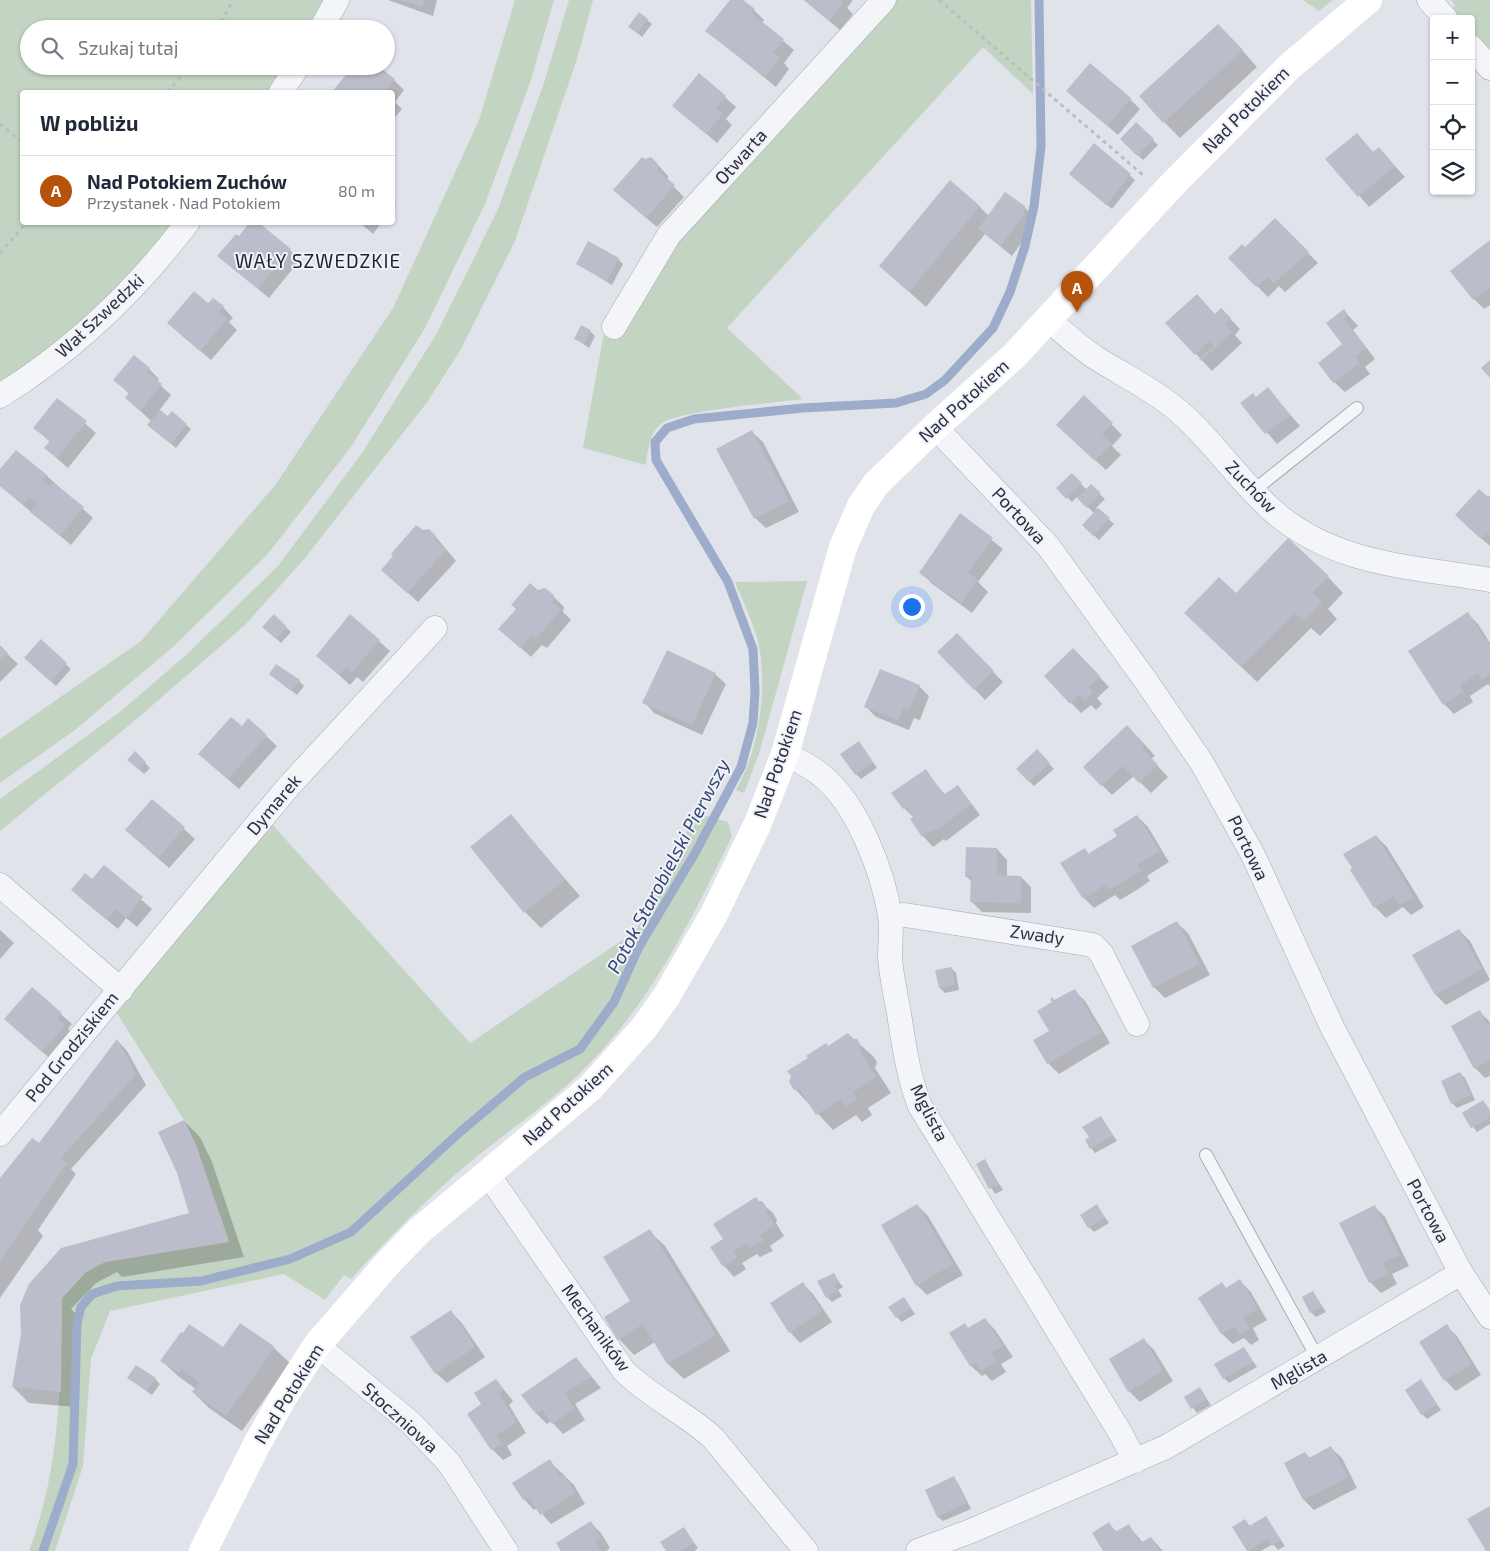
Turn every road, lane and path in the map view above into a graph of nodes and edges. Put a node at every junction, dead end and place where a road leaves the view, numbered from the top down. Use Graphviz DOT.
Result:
graph roads {
  1 [pos="233,0"];
  2 [pos="337,0"];
  3 [pos="884,0"];
  4 [pos="939,0"];
  5 [pos="1368,0"];
  6 [pos="1429,0"];
  7 [pos="1442,15"];
  8 [pos="223,20"];
  9 [pos="326,20"];
  10 [pos="1475,51"];
  11 [pos="1490,68"];
  12 [pos="182,75"];
  13 [pos="292,75"];
  14 [pos="169,90"];
  15 [pos="282,90"];
  16 [pos="0,124"];
  17 [pos="20,140"];
  18 [pos="1151,182"];
  19 [pos="24,225"];
  20 [pos="186,225"];
  21 [pos="0,253"];
  22 [pos="1049,320"];
  23 [pos="614,327"];
  24 [pos="0,396"];
  25 [pos="1356,408"];
  26 [pos="935,427"];
  27 [pos="1253,491"];
  28 [pos="1490,580"];
  29 [pos="435,628"];
  30 [pos="785,754"];
  31 [pos="0,885"];
  32 [pos="890,918"];
  33 [pos="121,990"];
  34 [pos="1137,1024"];
  35 [pos="0,1134"];
  36 [pos="1206,1155"];
  37 [pos="487,1173"];
  38 [pos="1461,1273"];
  39 [pos="1490,1317"];
  40 [pos="317,1345"];
  41 [pos="1318,1359"];
  42 [pos="1134,1461"];
  43 [pos="203,1551"];
  44 [pos="506,1551"];
  45 [pos="806,1551"];
  46 [pos="918,1551"];
  1 -- 8 [label="path"];
  2 -- 9 [label="street"];
  3 -- 23 [label="street, Otwarta"];
  4 -- 18 [label="path"];
  5 -- 22 [label="street, Nad Potokiem"];
  6 -- 7 [label="street"];
  10 -- 11 [label="street"];
  12 -- 14 [label="path"];
  13 -- 15 [label="street"];
  16 -- 17 [label="path"];
  19 -- 21 [label="path"];
  20 -- 24 [label="street, Wał Szwedzki"];
  22 -- 26 [label="street, Nad Potokiem"];
  22 -- 27 [label="street, Zuchów"];
  25 -- 27 [label="lane"];
  26 -- 30 [label="street, Nad Potokiem"];
  26 -- 38 [label="street, Portowa"];
  27 -- 28 [label="street, Zuchów"];
  29 -- 33 [label="street, Dymarek"];
  30 -- 32 [label="street, Mglista"];
  30 -- 37 [label="street, Nad Potokiem"];
  31 -- 33 [label="street, Pod Grodziskiem"];
  32 -- 34 [label="street, Zwady"];
  32 -- 42 [label="street, Mglista"];
  33 -- 35 [label="street, Pod Grodziskiem"];
  36 -- 41 [label="lane"];
  37 -- 40 [label="street, Nad Potokiem"];
  37 -- 45 [label="street, Mechaników"];
  38 -- 39 [label="street, Portowa"];
  38 -- 41 [label="street, Mglista"];
  40 -- 43 [label="street, Nad Potokiem"];
  40 -- 44 [label="street, Stoczniowa"];
  41 -- 42 [label="street, Mglista"];
  42 -- 46 [label="street, Mglista"];
}
